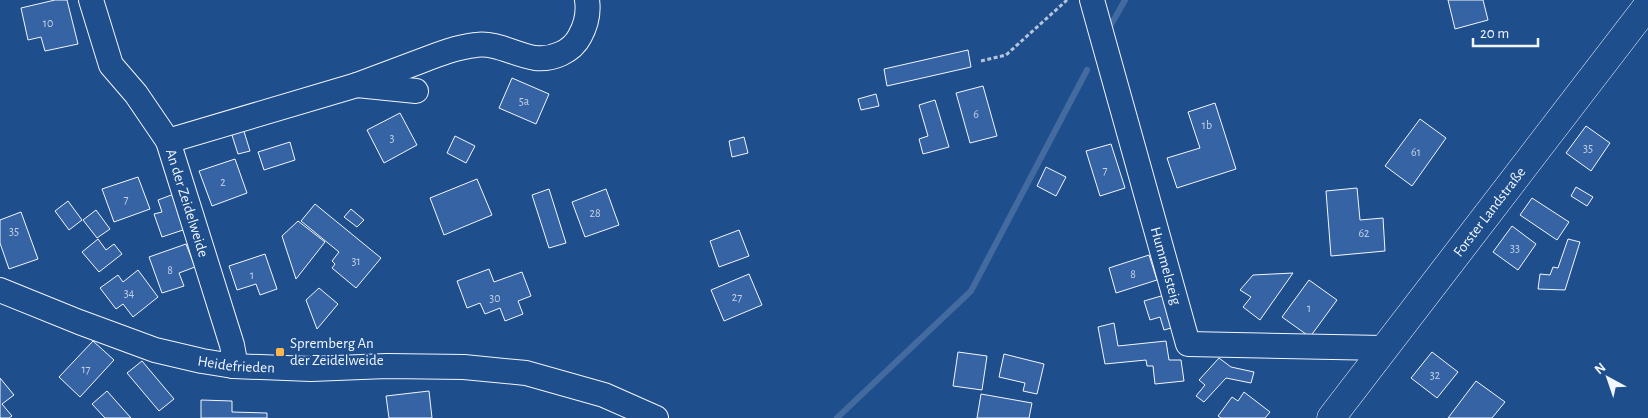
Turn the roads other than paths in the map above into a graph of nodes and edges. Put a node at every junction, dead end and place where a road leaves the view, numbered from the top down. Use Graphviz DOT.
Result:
graph roads {
  1 [pos="91,0"];
  2 [pos="587,0"];
  3 [pos="1092,0"];
  4 [pos="1648,5"];
  5 [pos="357,85"];
  6 [pos="416,92"];
  7 [pos="168,141"];
  8 [pos="0,290"];
  9 [pos="1383,348"];
  10 [pos="233,366"];
  11 [pos="656,418"];
  12 [pos="1331,418"];
  1 -- 7 [label="street"];
  2 -- 5 [label="street, An der Zeidelweide"];
  3 -- 9 [label="street, Hummelsteig"];
  4 -- 9 [label="main road, Forster Landstraße"];
  5 -- 6 [label="street, An der Zeidelweide"];
  5 -- 7 [label="street, An der Zeidelweide"];
  7 -- 10 [label="street, An der Zeidelweide"];
  8 -- 10 [label="street, Heidefrieden"];
  9 -- 12 [label="main road, Forster Landstraße"];
  10 -- 11 [label="street, Heidefrieden"];
}
